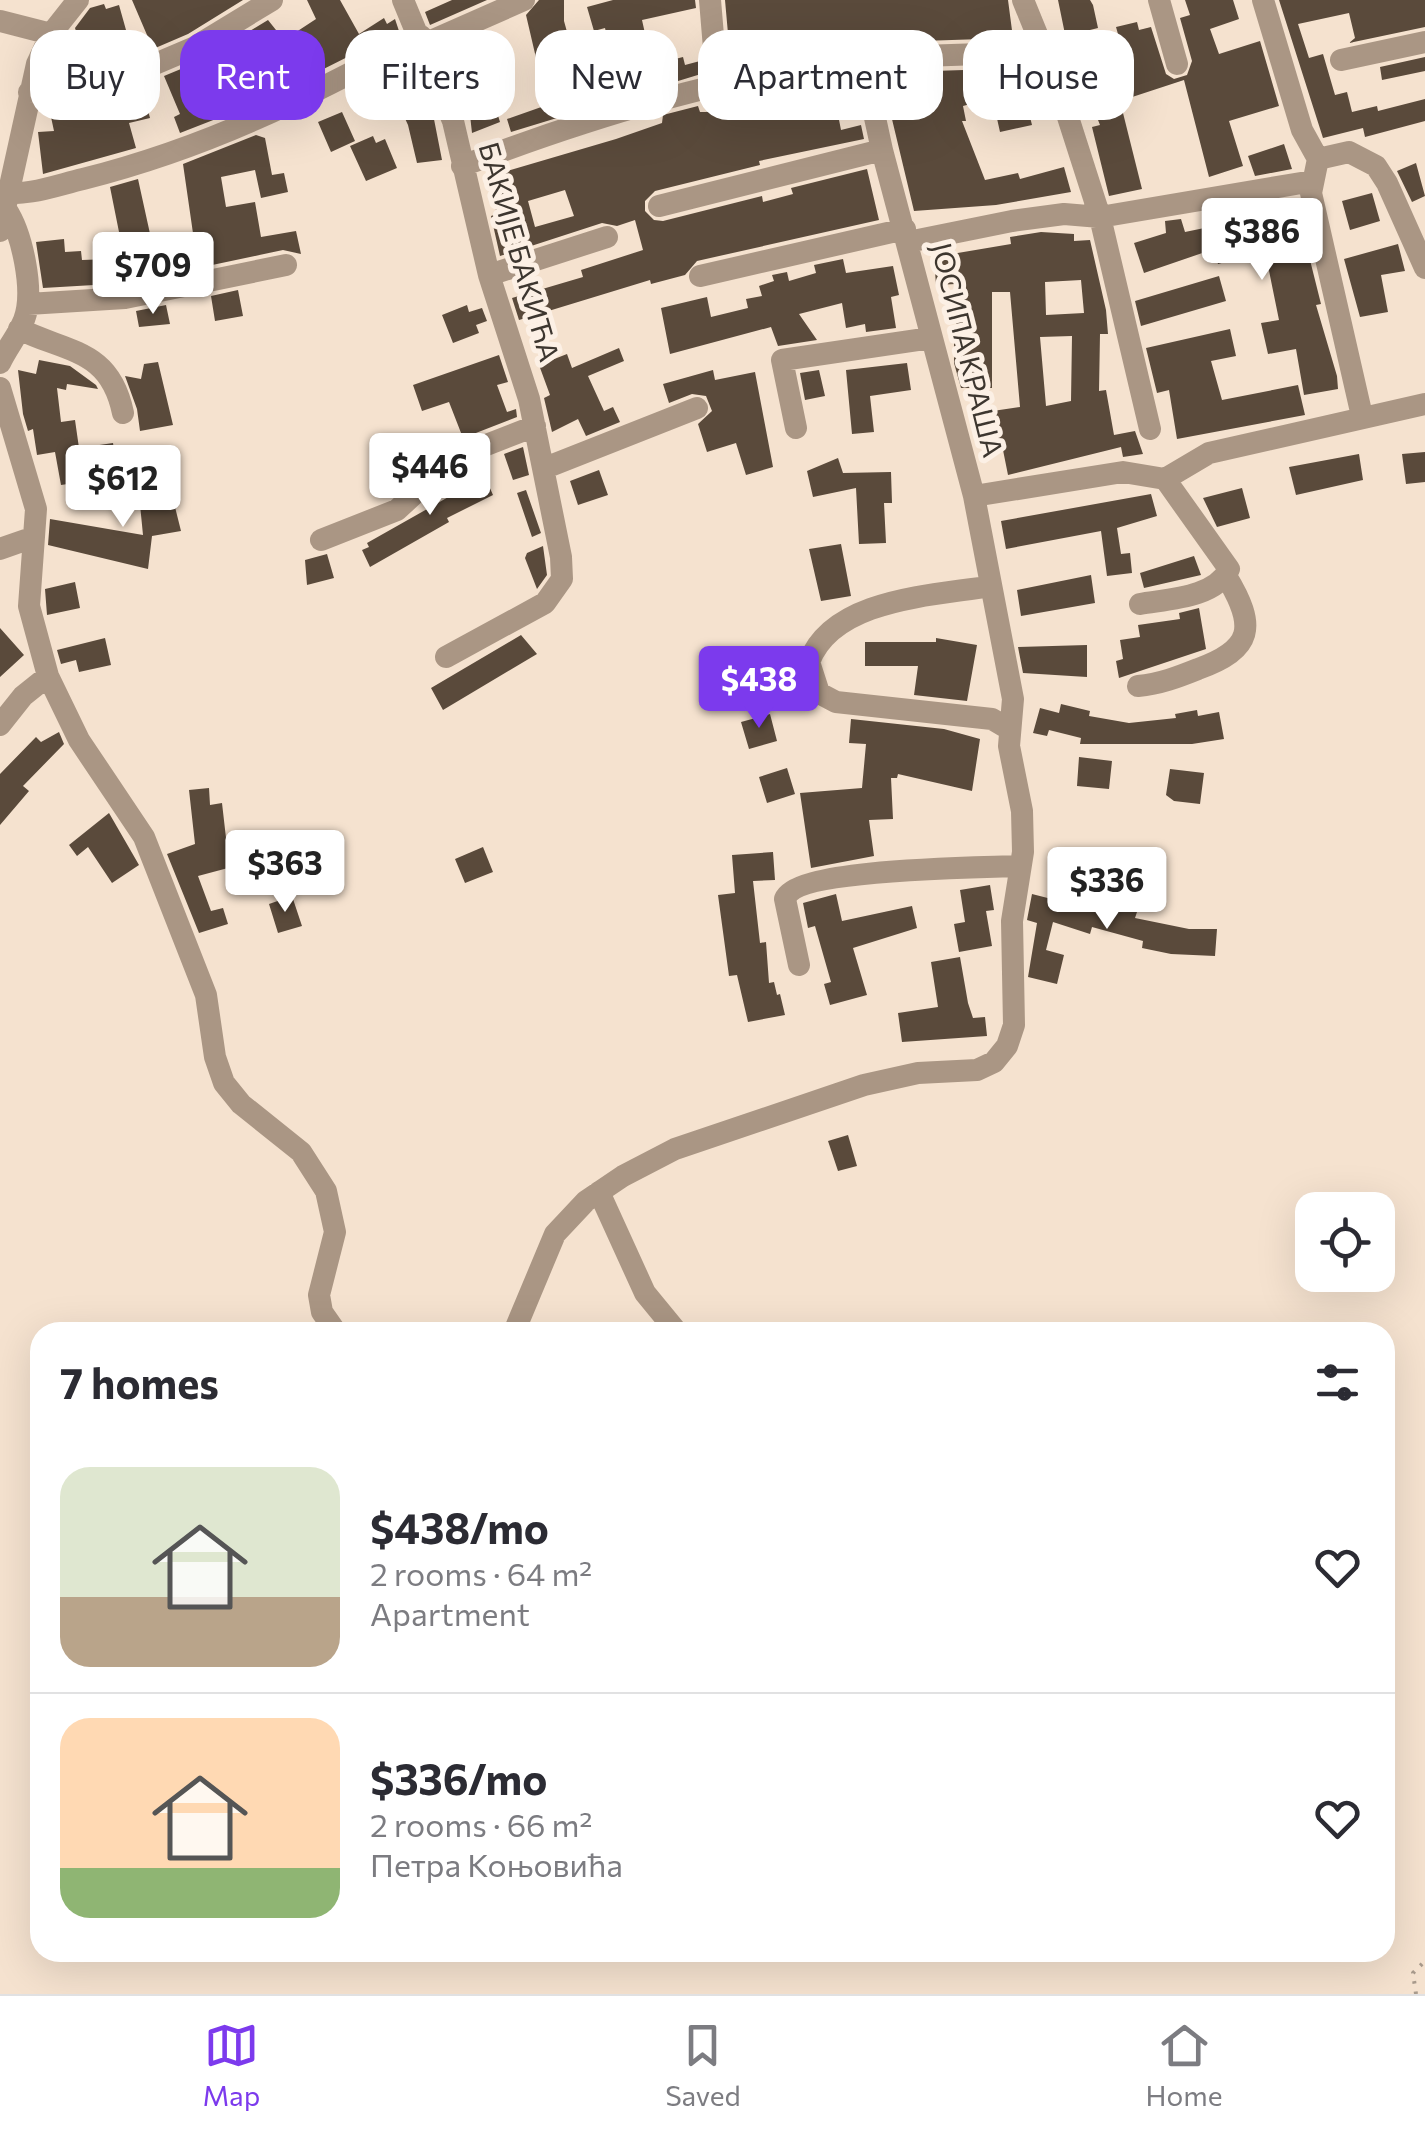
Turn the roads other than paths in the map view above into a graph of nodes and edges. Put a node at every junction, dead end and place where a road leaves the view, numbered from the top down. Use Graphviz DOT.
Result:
graph roads {
  1 [pos="78,0"];
  2 [pos="272,0"];
  3 [pos="403,0"];
  4 [pos="524,0"];
  5 [pos="710,0"];
  6 [pos="1022,0"];
  7 [pos="1160,0"];
  8 [pos="1263,0"];
  9 [pos="0,21"];
  10 [pos="35,30"];
  11 [pos="54,30"];
  12 [pos="417,30"];
  13 [pos="448,30"];
  14 [pos="712,30"];
  15 [pos="1034,30"];
  16 [pos="1425,42"];
  17 [pos="1341,60"];
  18 [pos="1177,64"];
  19 [pos="345,78"];
  20 [pos="30,87"];
  21 [pos="698,89"];
  22 [pos="28,92"];
  23 [pos="453,120"];
  24 [pos="875,120"];
  25 [pos="1069,120"];
  26 [pos="11,129"];
  27 [pos="882,150"];
  28 [pos="462,166"];
  29 [pos="1315,170"];
  30 [pos="4,206"];
  31 [pos="659,206"];
  32 [pos="1100,217"];
  33 [pos="907,235"];
  34 [pos="607,237"];
  35 [pos="286,265"];
  36 [pos="1425,268"];
  37 [pos="489,274"];
  38 [pos="700,276"];
  39 [pos="28,304"];
  40 [pos="18,329"];
  41 [pos="931,338"];
  42 [pos="0,362"];
  43 [pos="0,388"];
  44 [pos="1425,404"];
  45 [pos="698,408"];
  46 [pos="124,413"];
  47 [pos="1362,416"];
  48 [pos="535,426"];
  49 [pos="796,428"];
  50 [pos="1150,429"];
  51 [pos="544,468"];
  52 [pos="1165,480"];
  53 [pos="974,496"];
  54 [pos="34,537"];
  55 [pos="321,540"];
  56 [pos="0,549"];
  57 [pos="1226,576"];
  58 [pos="991,586"];
  59 [pos="1140,604"];
  60 [pos="446,656"];
  61 [pos="48,676"];
  62 [pos="1138,686"];
  63 [pos="0,725"];
  64 [pos="1009,729"];
  65 [pos="1020,866"];
  66 [pos="799,964"];
  67 [pos="599,1192"];
  68 [pos="329,1322"];
  69 [pos="518,1322"];
  70 [pos="669,1322"];
  1 -- 11 [label="street"];
  2 -- 22 [label="street"];
  3 -- 12 [label="street, БАКИЈЕ БАКИЋА"];
  4 -- 13 [label="street"];
  5 -- 14 [label="street"];
  6 -- 15 [label="street"];
  7 -- 18 [label="street"];
  8 -- 29 [label="street"];
  9 -- 10 [label="street"];
  16 -- 17 [label="street"];
  19 -- 30 [label="street"];
  20 -- 22 [label="street"];
  21 -- 28 [label="street"];
  22 -- 26 [label="street"];
  23 -- 28 [label="street, БАКИЈЕ БАКИЋА"];
  24 -- 27 [label="street, ЈОСИПА КРАША"];
  25 -- 32 [label="street"];
  26 -- 30 [label="street"];
  27 -- 31 [label="street"];
  27 -- 33 [label="street, ЈОСИПА КРАША"];
  28 -- 37 [label="street, БАКИЈЕ БАКИЋА"];
  29 -- 32 [label="street"];
  29 -- 36 [label="street"];
  29 -- 47 [label="street"];
  30 -- 39 [label="street"];
  32 -- 33 [label="street"];
  32 -- 50 [label="street"];
  33 -- 38 [label="street"];
  33 -- 41 [label="street, ЈОСИПА КРАША"];
  34 -- 37 [label="street"];
  35 -- 39 [label="street"];
  37 -- 48 [label="street, БАКИЈЕ БАКИЋА"];
  39 -- 40 [label="street"];
  40 -- 42 [label="street"];
  40 -- 46 [label="street"];
  41 -- 49 [label="street"];
  41 -- 53 [label="street, ЈОСИПА КРАША"];
  43 -- 54 [label="street"];
  44 -- 47 [label="street"];
  45 -- 51 [label="street"];
  47 -- 52 [label="street"];
  48 -- 51 [label="street, БАКИЈЕ БАКИЋА"];
  48 -- 55 [label="street"];
  51 -- 60 [label="street, БАКИЈЕ БАКИЋА"];
  52 -- 53 [label="street, ЈОСИПА КРАША"];
  52 -- 57 [label="street"];
  53 -- 58 [label="street"];
  54 -- 56 [label="street"];
  54 -- 61 [label="street"];
  57 -- 59 [label="street"];
  57 -- 62 [label="street"];
  58 -- 64 [label="street"];
  58 -- 64 [label="street"];
  61 -- 63 [label="street"];
  61 -- 68 [label="street"];
  64 -- 65 [label="street"];
  65 -- 66 [label="street"];
  65 -- 67 [label="street"];
  67 -- 69 [label="street"];
  67 -- 70 [label="street"];
}
